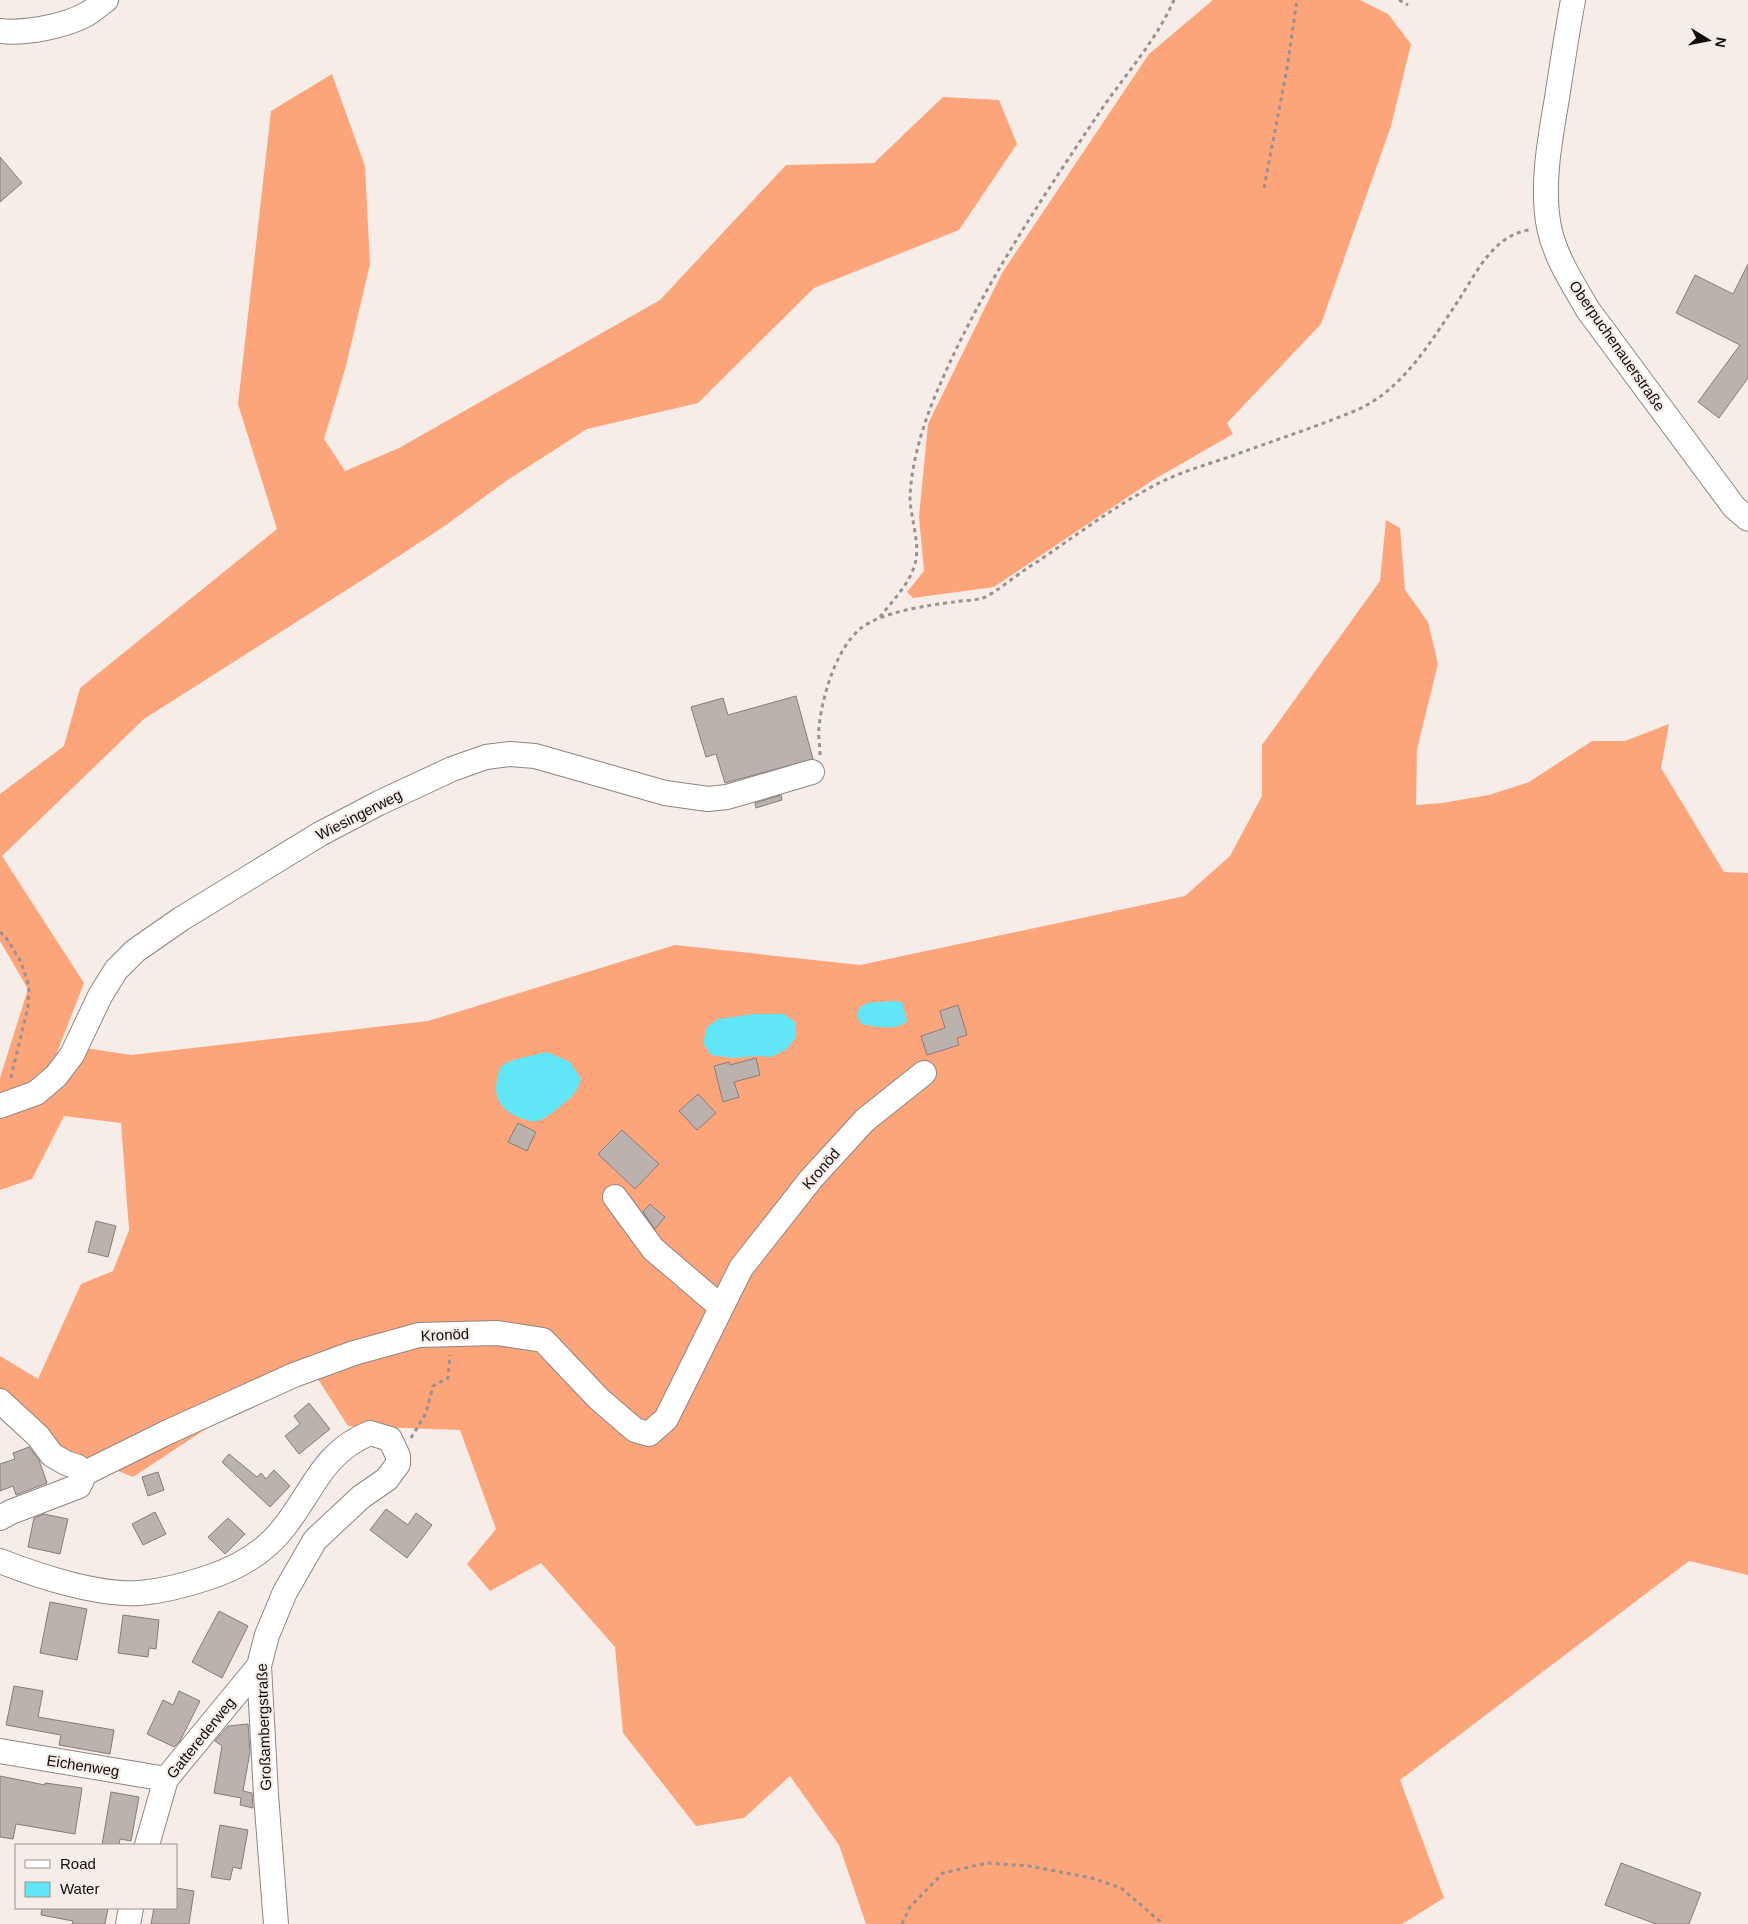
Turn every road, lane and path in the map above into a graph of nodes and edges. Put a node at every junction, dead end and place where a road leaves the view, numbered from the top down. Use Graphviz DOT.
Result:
graph roads {
  1 [pos="106,0"];
  2 [pos="1174,0"];
  3 [pos="1297,0"];
  4 [pos="1399,0"];
  5 [pos="1572,0"];
  6 [pos="1408,5"];
  7 [pos="0,31"];
  8 [pos="1264,188"];
  9 [pos="1549,227"];
  10 [pos="1748,519"];
  11 [pos="880,617"];
  12 [pos="812,772"];
  13 [pos="0,932"];
  14 [pos="924,1073"];
  15 [pos="1,1106"];
  16 [pos="615,1197"];
  17 [pos="721,1307"];
  18 [pos="446,1335"];
  19 [pos="0,1400"];
  20 [pos="398,1456"];
  21 [pos="85,1472"];
  22 [pos="0,1518"];
  23 [pos="0,1561"];
  24 [pos="259,1666"];
  25 [pos="0,1751"];
  26 [pos="166,1779"];
  27 [pos="147,1844"];
  28 [pos="131,1909"];
  29 [pos="128,1924"];
  30 [pos="276,1924"];
  31 [pos="902,1924"];
  32 [pos="1163,1924"];
  1 -- 7 [label="street"];
  2 -- 11 [label="path"];
  3 -- 8 [label="path"];
  4 -- 6 [label="path"];
  5 -- 9 [label="street, Oberpuchenauerstraße"];
  9 -- 10 [label="street, Oberpuchenauerstraße"];
  9 -- 11 [label="path"];
  11 -- 12 [label="path"];
  12 -- 15 [label="street, Wiesingerweg"];
  13 -- 15 [label="path"];
  14 -- 17 [label="street, Kronöd"];
  16 -- 17 [label="street"];
  17 -- 18 [label="street, Kronöd"];
  18 -- 20 [label="path"];
  18 -- 21 [label="street, Kronöd"];
  19 -- 21 [label="street"];
  20 -- 23 [label="street"];
  20 -- 24 [label="street, Großambergstraße"];
  21 -- 22 [label="street"];
  24 -- 26 [label="street, Gatterederweg"];
  24 -- 30 [label="street, Großambergstraße"];
  25 -- 26 [label="street, Eichenweg"];
  26 -- 27 [label="street, Gatterederweg"];
  28 -- 29 [label="street"];
  31 -- 32 [label="path"];
}
